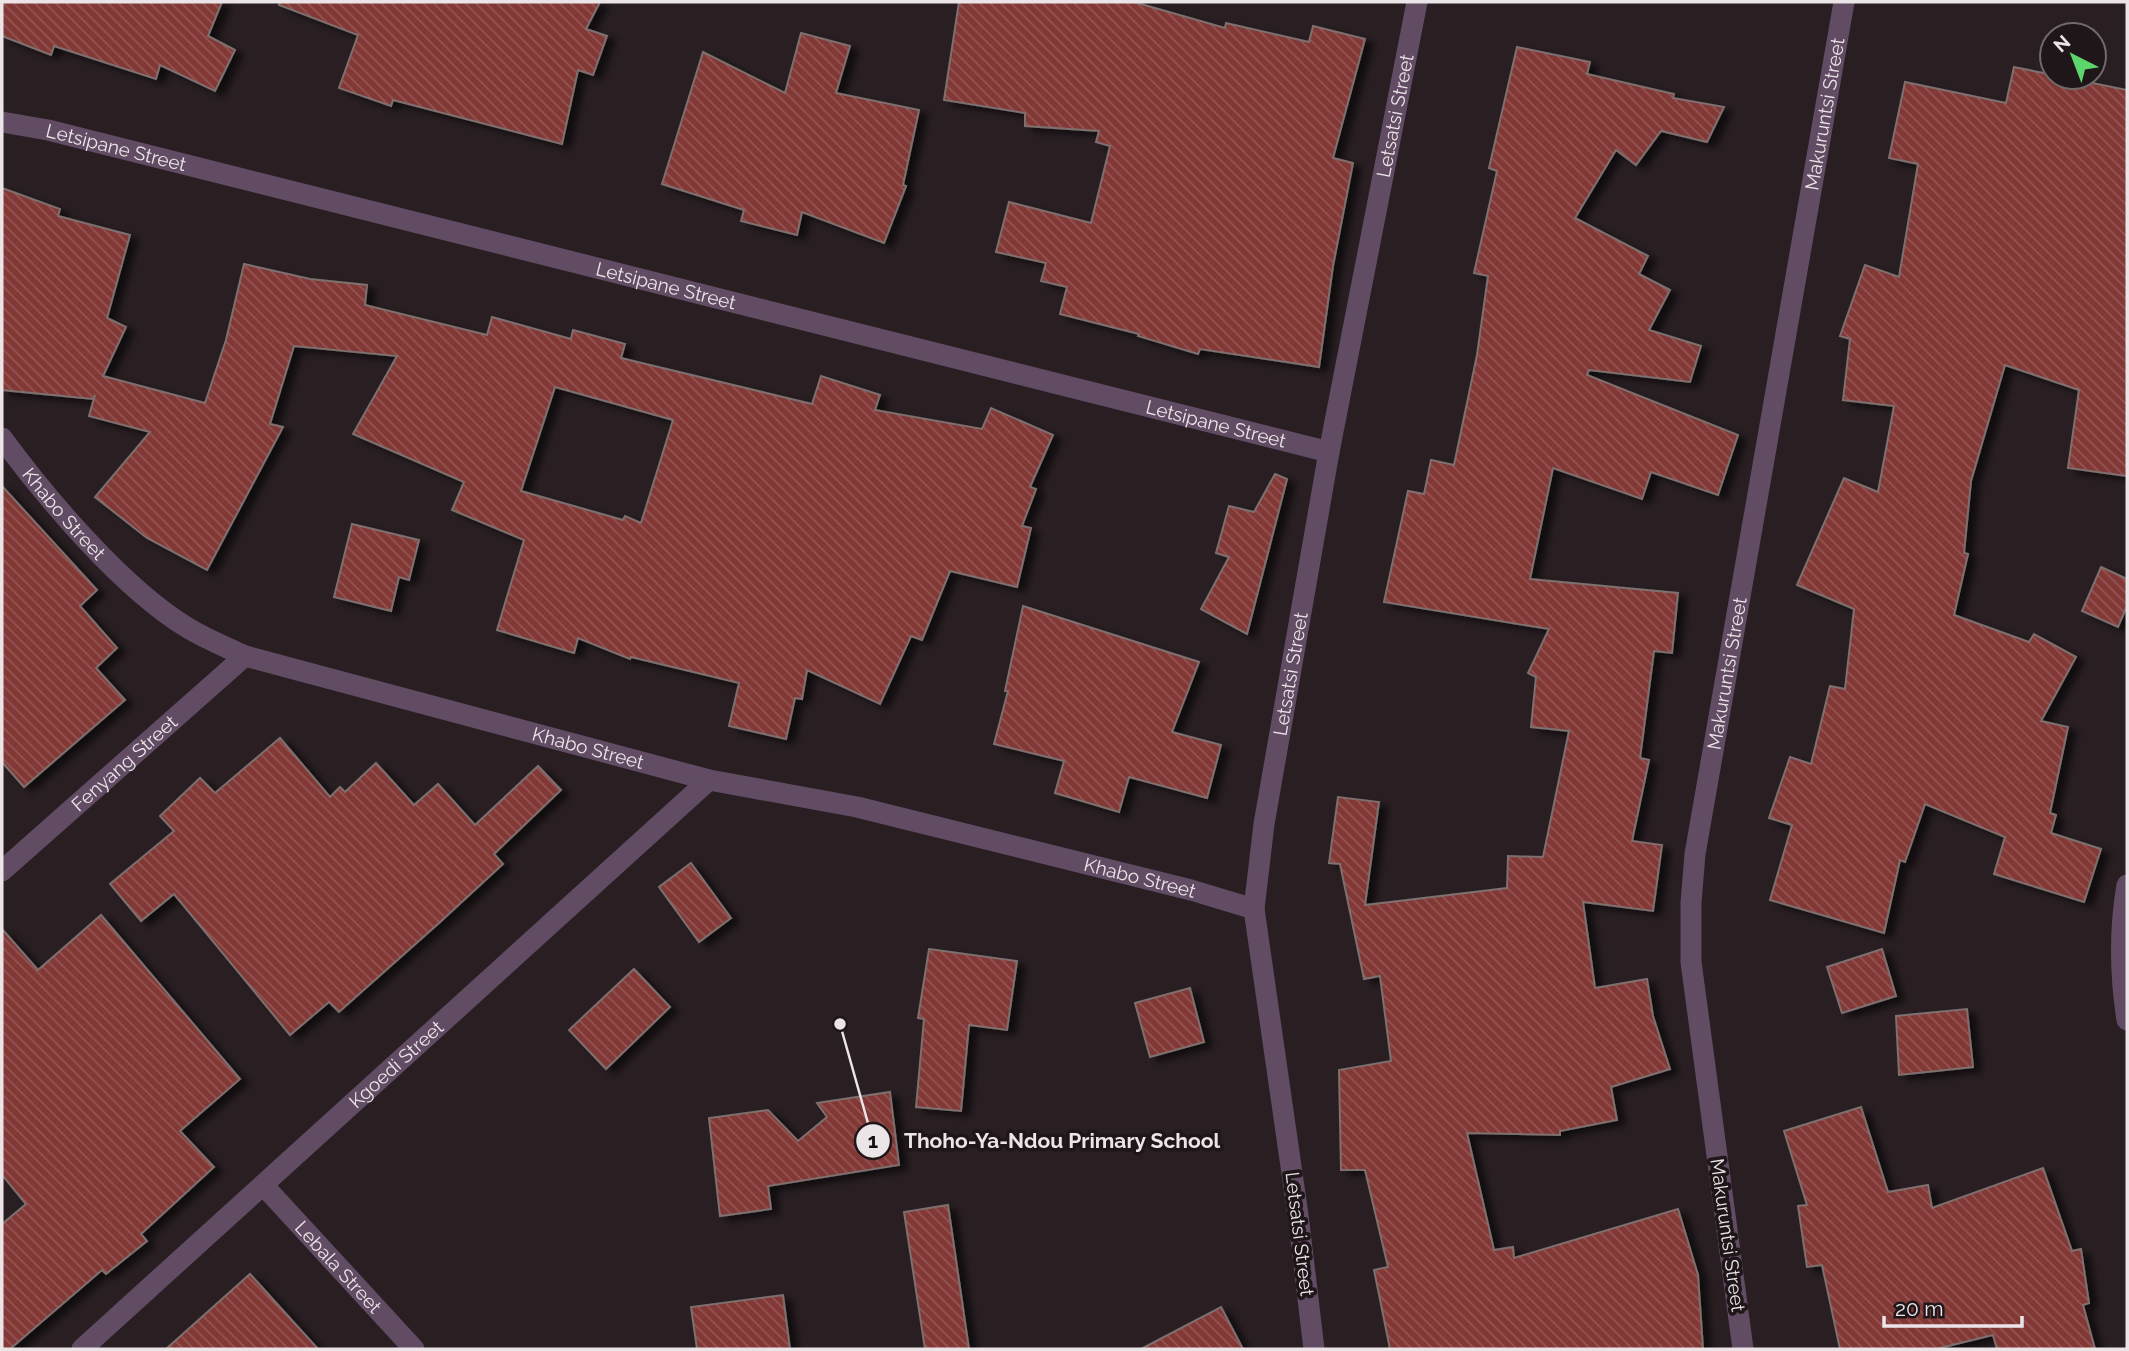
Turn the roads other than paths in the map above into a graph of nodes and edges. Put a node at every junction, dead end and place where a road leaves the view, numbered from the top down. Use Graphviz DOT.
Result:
graph roads {
  1 [pos="1417,2"];
  2 [pos="1844,2"];
  3 [pos="2,122"];
  4 [pos="2,438"];
  5 [pos="1329,452"];
  6 [pos="245,656"];
  7 [pos="709,780"];
  8 [pos="2,871"];
  9 [pos="2127,885"];
  10 [pos="1254,909"];
  11 [pos="2127,1020"];
  12 [pos="264,1186"];
  13 [pos="82,1349"];
  14 [pos="414,1349"];
  15 [pos="1314,1349"];
  16 [pos="1743,1349"];
  1 -- 5 [label="street, Letsatsi Street"];
  2 -- 16 [label="street, Makuruntsi Street"];
  3 -- 5 [label="street, Letsipane Street"];
  4 -- 6 [label="street, Khabo Street"];
  5 -- 10 [label="street, Letsatsi Street"];
  6 -- 7 [label="street, Khabo Street"];
  6 -- 8 [label="street, Fenyang Street"];
  7 -- 10 [label="street, Khabo Street"];
  7 -- 12 [label="street, Kgoedi Street"];
  9 -- 11 [label="street"];
  10 -- 15 [label="street, Letsatsi Street"];
  12 -- 13 [label="street, Kgoedi Street"];
  12 -- 14 [label="street, Lebala Street"];
}
